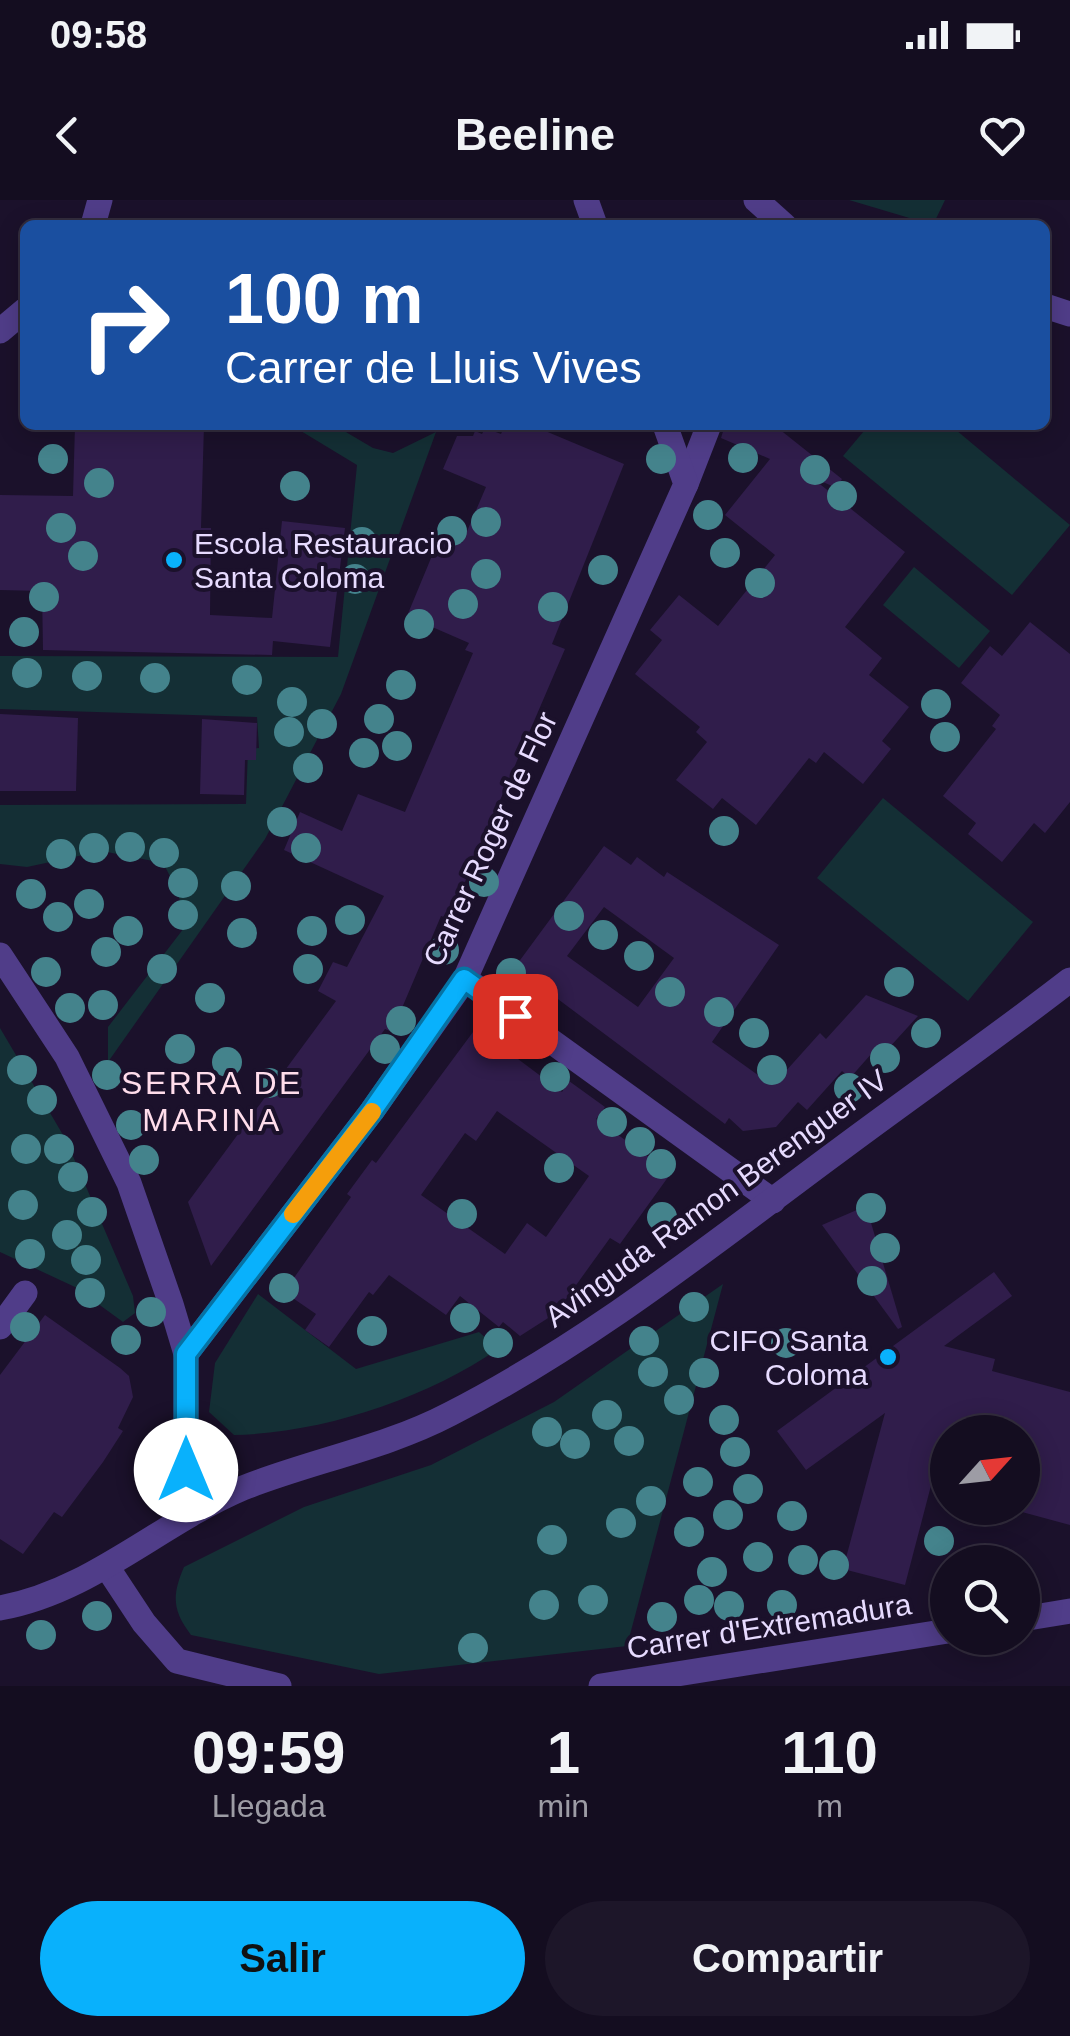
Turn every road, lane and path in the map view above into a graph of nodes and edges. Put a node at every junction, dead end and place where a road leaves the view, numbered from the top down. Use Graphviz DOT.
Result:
graph roads {
  1 [pos="756,200"];
  2 [pos="778,220"];
  3 [pos="20,314"];
  4 [pos="0,331"];
  5 [pos="667,430"];
  6 [pos="707,430"];
  7 [pos="686,484"];
  8 [pos="0,955"];
  9 [pos="464,979"];
  10 [pos="1070,980"];
  11 [pos="773,1200"];
  12 [pos="25,1293"];
  13 [pos="0,1327"];
  14 [pos="186,1354"];
  15 [pos="186,1516"];
  16 [pos="107,1567"];
  17 [pos="0,1608"];
  18 [pos="1070,1611"];
  19 [pos="1040,1615"];
  20 [pos="930,1633"];
  21 [pos="279,1686"];
  22 [pos="601,1686"];
  1 -- 2 [label="street"];
  3 -- 4 [label="street"];
  5 -- 7 [label="street"];
  6 -- 7 [label="street, Carrer Roger de Flor"];
  7 -- 9 [label="street, Carrer Roger de Flor"];
  8 -- 14 [label="street"];
  9 -- 11 [label="street"];
  9 -- 14 [label="street, Carrer Roger de Flor"];
  10 -- 11 [label="street, Avinguda Ramon Berenguer IV"];
  11 -- 15 [label="street, Avinguda Ramon Berenguer IV"];
  12 -- 13 [label="street"];
  14 -- 15 [label="street"];
  15 -- 16 [label="street, Avinguda Ramon Berenguer IV"];
  16 -- 17 [label="street, Avinguda Ramon Berenguer IV"];
  16 -- 21 [label="street"];
  18 -- 19 [label="street"];
  20 -- 22 [label="street, Carrer d'Extremadura"];
}
